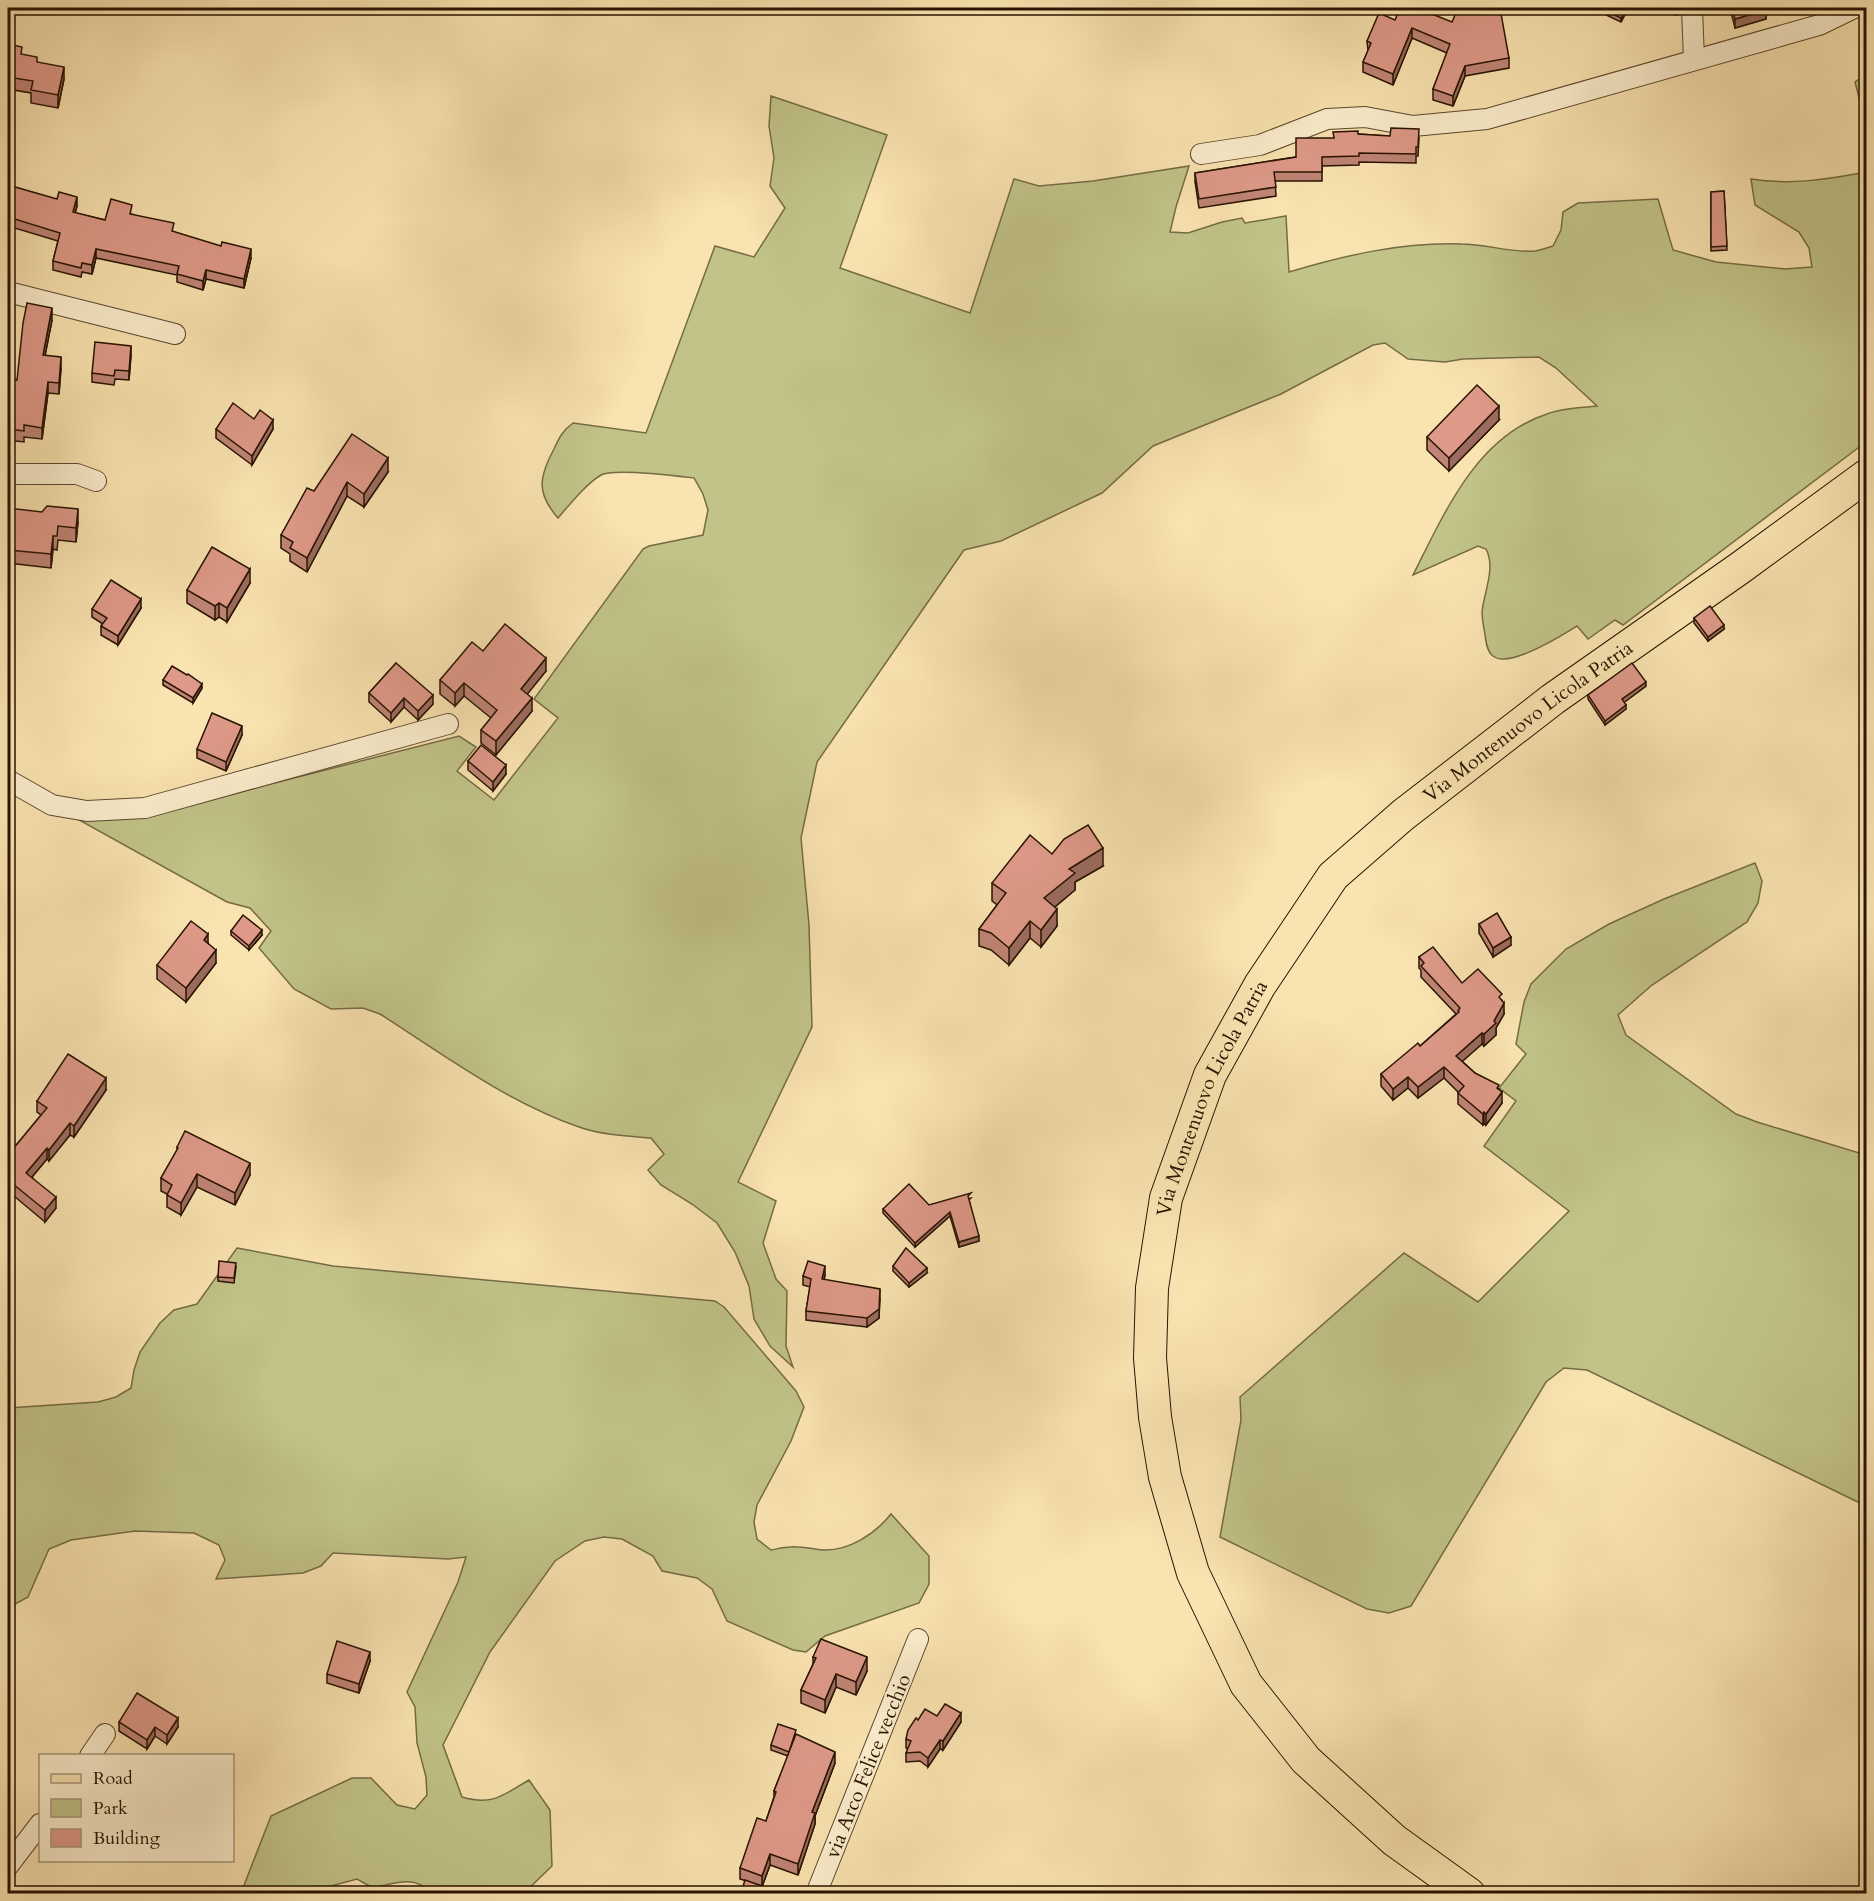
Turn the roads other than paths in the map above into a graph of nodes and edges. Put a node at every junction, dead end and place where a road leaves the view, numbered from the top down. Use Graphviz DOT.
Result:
graph roads {
  1 [pos="1692,8"];
  2 [pos="1854,8"];
  3 [pos="1694,60"];
  4 [pos="1201,154"];
  5 [pos="8,292"];
  6 [pos="175,334"];
  7 [pos="8,474"];
  8 [pos="96,481"];
  9 [pos="1863,484"];
  10 [pos="448,724"];
  11 [pos="8,780"];
  12 [pos="918,1639"];
  13 [pos="105,1734"];
  14 [pos="91,1754"];
  15 [pos="39,1825"];
  16 [pos="8,1866"];
  17 [pos="816,1893"];
  18 [pos="1469,1893"];
  1 -- 3 [label="street"];
  2 -- 3 [label="street"];
  3 -- 4 [label="street"];
  5 -- 6 [label="street"];
  7 -- 8 [label="street"];
  9 -- 18 [label="main road, Via Montenuovo Licola Patria"];
  10 -- 11 [label="street"];
  12 -- 17 [label="street, via Arco Felice vecchio"];
  13 -- 14 [label="street"];
  15 -- 16 [label="street"];
}
